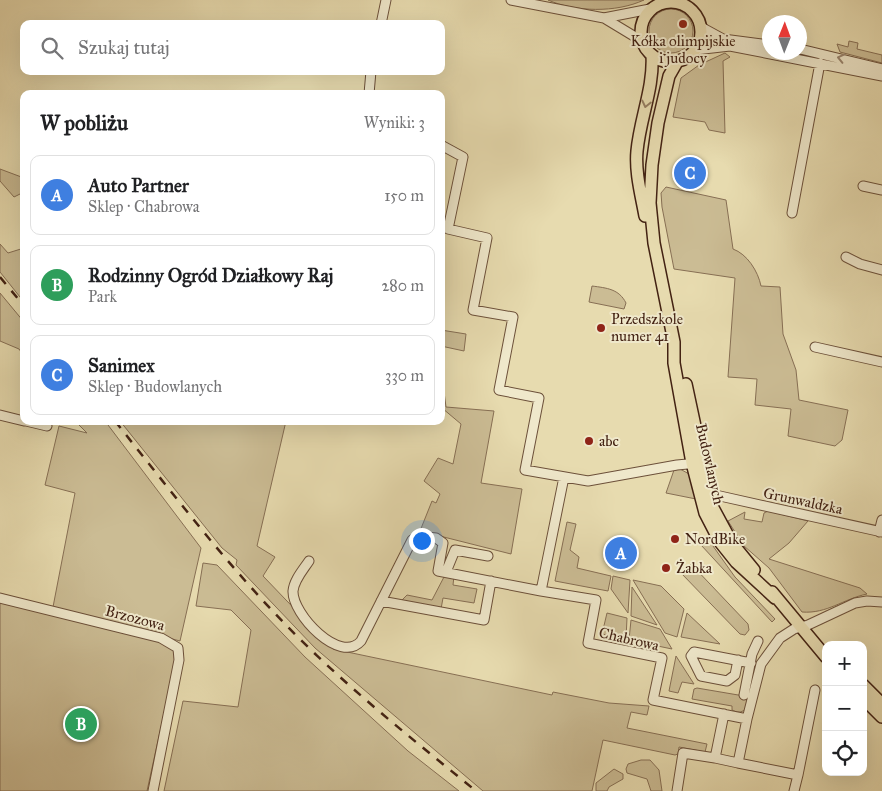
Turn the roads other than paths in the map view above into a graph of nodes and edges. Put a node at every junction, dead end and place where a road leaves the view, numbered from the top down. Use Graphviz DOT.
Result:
graph roads {
  1 [pos="386,0"];
  2 [pos="512,0"];
  3 [pos="667,1"];
  4 [pos="538,3"];
  5 [pos="686,3"];
  6 [pos="650,9"];
  7 [pos="604,18"];
  8 [pos="382,20"];
  9 [pos="701,27"];
  10 [pos="642,41"];
  11 [pos="762,44"];
  12 [pos="695,50"];
  13 [pos="807,51"];
  14 [pos="652,56"];
  15 [pos="677,62"];
  16 [pos="820,63"];
  17 [pos="882,69"];
  18 [pos="371,75"];
  19 [pos="882,76"];
  20 [pos="369,90"];
  21 [pos="445,147"];
  22 [pos="863,186"];
  23 [pos="882,190"];
  24 [pos="792,213"];
  25 [pos="654,243"];
  26 [pos="846,257"];
  27 [pos="882,270"];
  28 [pos="815,348"];
  29 [pos="882,362"];
  30 [pos="0,415"];
  31 [pos="20,420"];
  32 [pos="43,425"];
  33 [pos="47,426"];
  34 [pos="697,463"];
  35 [pos="564,477"];
  36 [pos="720,496"];
  37 [pos="882,520"];
  38 [pos="881,532"];
  39 [pos="488,556"];
  40 [pos="309,561"];
  41 [pos="446,572"];
  42 [pos="491,581"];
  43 [pos="542,591"];
  44 [pos="0,598"];
  45 [pos="381,601"];
  46 [pos="882,602"];
  47 [pos="800,627"];
  48 [pos="758,641"];
  49 [pos="822,652"];
  50 [pos="738,660"];
  51 [pos="751,663"];
  52 [pos="864,686"];
  53 [pos="815,690"];
  54 [pos="744,695"];
  55 [pos="867,702"];
  56 [pos="882,704"];
  57 [pos="724,714"];
  58 [pos="882,717"];
  59 [pos="747,718"];
  60 [pos="715,758"];
  61 [pos="738,763"];
  62 [pos="798,775"];
  63 [pos="153,791"];
  64 [pos="677,791"];
  65 [pos="794,791"];
  1 -- 8 [label="street"];
  2 -- 4 [label="street"];
  3 -- 5 [label="main road"];
  3 -- 6 [label="main road"];
  4 -- 7 [label="street"];
  5 -- 9 [label="main road"];
  6 -- 7 [label="street"];
  6 -- 10 [label="main road"];
  7 -- 10 [label="street"];
  9 -- 11 [label="street"];
  9 -- 12 [label="main road"];
  10 -- 14 [label="main road"];
  12 -- 15 [label="main road"];
  12 -- 16 [label="street"];
  17 -- 13 [label="street, one-way"];
  14 -- 15 [label="main road"];
  14 -- 25 [label="main road, Budowlanych, one-way"];
  15 -- 25 [label="main road, Budowlanych"];
  16 -- 19 [label="street"];
  16 -- 24 [label="street"];
  18 -- 20 [label="street"];
  21 -- 35 [label="street"];
  22 -- 23 [label="street"];
  25 -- 34 [label="main road, Budowlanych"];
  26 -- 27 [label="street"];
  28 -- 29 [label="street"];
  30 -- 31 [label="street"];
  32 -- 33 [label="street"];
  34 -- 35 [label="street"];
  34 -- 47 [label="main road, Budowlanych"];
  35 -- 43 [label="street"];
  36 -- 38 [label="street, Grunwaldzka"];
  37 -- 38 [label="street, Grunwaldzka"];
  39 -- 41 [label="street"];
  40 -- 45 [label="street"];
  41 -- 42 [label="street"];
  41 -- 45 [label="street"];
  42 -- 43 [label="street"];
  42 -- 45 [label="street"];
  43 -- 57 [label="street, Chabrowa"];
  44 -- 63 [label="street, Brzozowa"];
  46 -- 47 [label="street"];
  47 -- 49 [label="main road, Budowlanych"];
  47 -- 59 [label="street"];
  48 -- 51 [label="street"];
  50 -- 50 [label="street"];
  50 -- 51 [label="street"];
  51 -- 54 [label="street"];
  52 -- 56 [label="main road"];
  53 -- 62 [label="street"];
  55 -- 58 [label="main road"];
  57 -- 59 [label="street, Chabrowa"];
  57 -- 60 [label="street"];
  59 -- 61 [label="street"];
  60 -- 61 [label="street"];
  60 -- 64 [label="street"];
  61 -- 62 [label="street"];
  62 -- 65 [label="street"];
}
